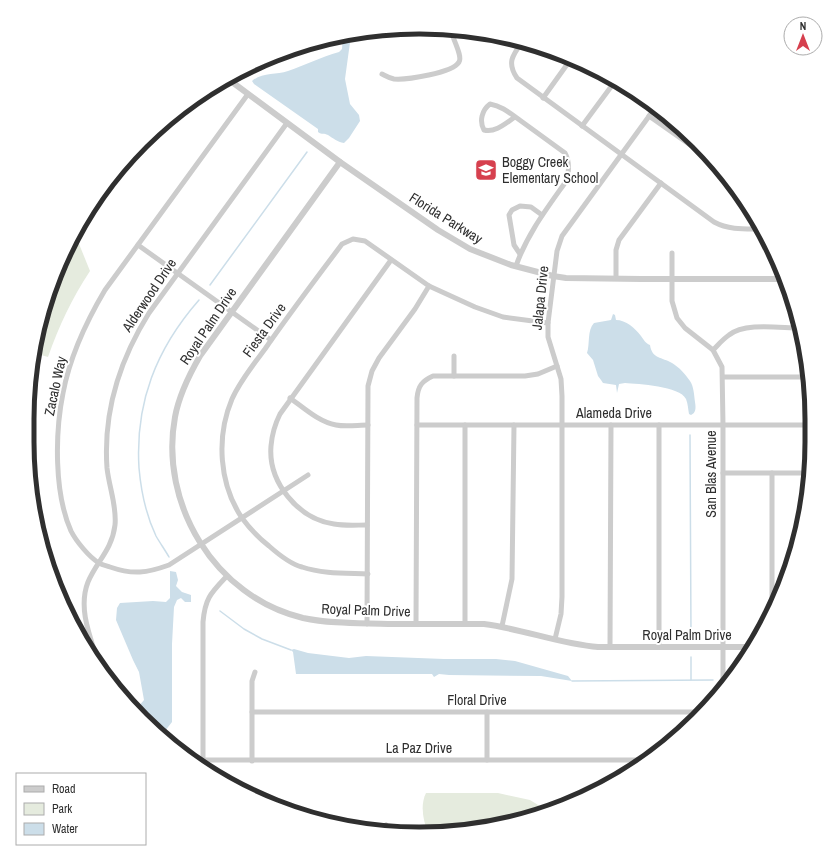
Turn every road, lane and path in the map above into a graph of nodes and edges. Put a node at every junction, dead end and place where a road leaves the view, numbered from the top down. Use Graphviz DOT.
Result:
graph roads {
  1 [pos="453,36"];
  2 [pos="519,47"];
  3 [pos="568,63"];
  4 [pos="382,74"];
  5 [pos="233,83"];
  6 [pos="612,86"];
  7 [pos="248,94"];
  8 [pos="543,98"];
  9 [pos="652,113"];
  10 [pos="650,116"];
  11 [pos="515,117"];
  12 [pos="287,123"];
  13 [pos="582,126"];
  14 [pos="688,143"];
  15 [pos="622,155"];
  16 [pos="340,162"];
  17 [pos="660,183"];
  18 [pos="542,215"];
  19 [pos="754,229"];
  20 [pos="138,245"];
  21 [pos="672,253"];
  22 [pos="520,254"];
  23 [pos="391,260"];
  24 [pos="516,266"];
  25 [pos="177,274"];
  26 [pos="553,276"];
  27 [pos="616,278"];
  28 [pos="672,279"];
  29 [pos="779,279"];
  30 [pos="429,286"];
  31 [pos="231,313"];
  32 [pos="548,323"];
  33 [pos="794,328"];
  34 [pos="271,340"];
  35 [pos="713,350"];
  36 [pos="454,356"];
  37 [pos="557,366"];
  38 [pos="454,376"];
  39 [pos="723,377"];
  40 [pos="803,377"];
  41 [pos="290,398"];
  42 [pos="368,425"];
  43 [pos="417,425"];
  44 [pos="465,425"];
  45 [pos="514,425"];
  46 [pos="562,425"];
  47 [pos="611,425"];
  48 [pos="659,425"];
  49 [pos="724,425"];
  50 [pos="805,425"];
  51 [pos="723,473"];
  52 [pos="772,473"];
  53 [pos="804,473"];
  54 [pos="308,475"];
  55 [pos="284,492"];
  56 [pos="242,518"];
  57 [pos="367,525"];
  58 [pos="200,544"];
  59 [pos="99,564"];
  60 [pos="368,574"];
  61 [pos="227,576"];
  62 [pos="772,597"];
  63 [pos="368,624"];
  64 [pos="416,624"];
  65 [pos="465,624"];
  66 [pos="502,626"];
  67 [pos="555,639"];
  68 [pos="93,646"];
  69 [pos="610,646"];
  70 [pos="659,647"];
  71 [pos="723,647"];
  72 [pos="745,647"];
  73 [pos="255,672"];
  74 [pos="723,678"];
  75 [pos="252,712"];
  76 [pos="487,712"];
  77 [pos="694,712"];
  78 [pos="203,760"];
  79 [pos="487,760"];
  80 [pos="637,760"];
  81 [pos="252,761"];
  1 -- 4 [label="street"];
  2 -- 8 [label="street"];
  3 -- 8 [label="street"];
  5 -- 7 [label="street, Florida Parkway"];
  6 -- 13 [label="street"];
  7 -- 12 [label="street, Florida Parkway"];
  7 -- 20 [label="street, Zacalo Way"];
  8 -- 13 [label="street"];
  9 -- 10 [label="street, Jalapa Drive"];
  10 -- 14 [label="street"];
  10 -- 15 [label="street, Jalapa Drive"];
  11 -- 11 [label="street"];
  11 -- 18 [label="street"];
  12 -- 16 [label="street, Florida Parkway"];
  12 -- 25 [label="street, Alderwood Drive"];
  13 -- 15 [label="street"];
  15 -- 17 [label="street"];
  15 -- 26 [label="street, Jalapa Drive"];
  16 -- 24 [label="street, Florida Parkway"];
  16 -- 31 [label="street, Royal Palm Drive"];
  17 -- 19 [label="street"];
  17 -- 27 [label="street"];
  18 -- 22 [label="street"];
  18 -- 22 [label="street"];
  20 -- 25 [label="street"];
  20 -- 59 [label="street, Zacalo Way"];
  21 -- 28 [label="street, San Blas Avenue"];
  22 -- 24 [label="street"];
  23 -- 30 [label="street, Fiesta Drive"];
  23 -- 34 [label="street, Fiesta Drive"];
  23 -- 41 [label="street"];
  24 -- 26 [label="street, Florida Parkway"];
  25 -- 31 [label="street"];
  25 -- 59 [label="street, Alderwood Drive"];
  26 -- 27 [label="street, Florida Parkway"];
  26 -- 32 [label="street, Jalapa Drive"];
  27 -- 28 [label="street, Florida Parkway"];
  28 -- 29 [label="street, Florida Parkway"];
  28 -- 35 [label="street, San Blas Avenue"];
  30 -- 32 [label="street, Fiesta Drive"];
  30 -- 42 [label="street"];
  31 -- 34 [label="street"];
  31 -- 58 [label="street, Royal Palm Drive"];
  32 -- 37 [label="street, Jalapa Drive"];
  33 -- 35 [label="street"];
  34 -- 56 [label="street, Fiesta Drive"];
  35 -- 39 [label="street, San Blas Avenue"];
  36 -- 38 [label="street"];
  37 -- 38 [label="street"];
  37 -- 46 [label="street, Jalapa Drive"];
  38 -- 43 [label="street"];
  39 -- 40 [label="street"];
  39 -- 49 [label="street, San Blas Avenue"];
  41 -- 42 [label="street"];
  41 -- 55 [label="street"];
  42 -- 57 [label="street"];
  43 -- 44 [label="street, Alameda Drive"];
  43 -- 64 [label="street"];
  44 -- 45 [label="street, Alameda Drive"];
  44 -- 65 [label="street"];
  45 -- 46 [label="street, Alameda Drive"];
  45 -- 66 [label="street"];
  46 -- 47 [label="street, Alameda Drive"];
  46 -- 67 [label="street, Jalapa Drive"];
  47 -- 48 [label="street, Alameda Drive"];
  47 -- 69 [label="street"];
  48 -- 49 [label="street, Alameda Drive"];
  48 -- 70 [label="street"];
  49 -- 50 [label="street, Alameda Drive"];
  49 -- 51 [label="street, San Blas Avenue"];
  51 -- 52 [label="street"];
  51 -- 71 [label="street, San Blas Avenue"];
  52 -- 53 [label="street"];
  52 -- 62 [label="street"];
  54 -- 55 [label="street, Zacalo Way"];
  55 -- 56 [label="street, Zacalo Way"];
  55 -- 57 [label="street"];
  56 -- 58 [label="street, Zacalo Way"];
  56 -- 60 [label="street, Fiesta Drive"];
  57 -- 60 [label="street"];
  58 -- 59 [label="street, Zacalo Way"];
  58 -- 61 [label="street, Royal Palm Drive"];
  59 -- 68 [label="street, Alderwood Drive"];
  60 -- 63 [label="street"];
  61 -- 63 [label="street, Royal Palm Drive"];
  61 -- 78 [label="street"];
  63 -- 64 [label="street, Royal Palm Drive"];
  64 -- 65 [label="street, Royal Palm Drive"];
  65 -- 66 [label="street, Royal Palm Drive"];
  66 -- 67 [label="street, Royal Palm Drive"];
  67 -- 69 [label="street, Royal Palm Drive"];
  69 -- 70 [label="street, Royal Palm Drive"];
  70 -- 71 [label="street, Royal Palm Drive"];
  71 -- 72 [label="street, Royal Palm Drive"];
  71 -- 74 [label="street, San Blas Avenue"];
  73 -- 75 [label="street"];
  75 -- 76 [label="street, Floral Drive"];
  75 -- 81 [label="street"];
  76 -- 77 [label="street, Floral Drive"];
  76 -- 79 [label="street"];
  78 -- 81 [label="street, La Paz Drive"];
  79 -- 80 [label="street, La Paz Drive"];
  79 -- 81 [label="street, La Paz Drive"];
}
